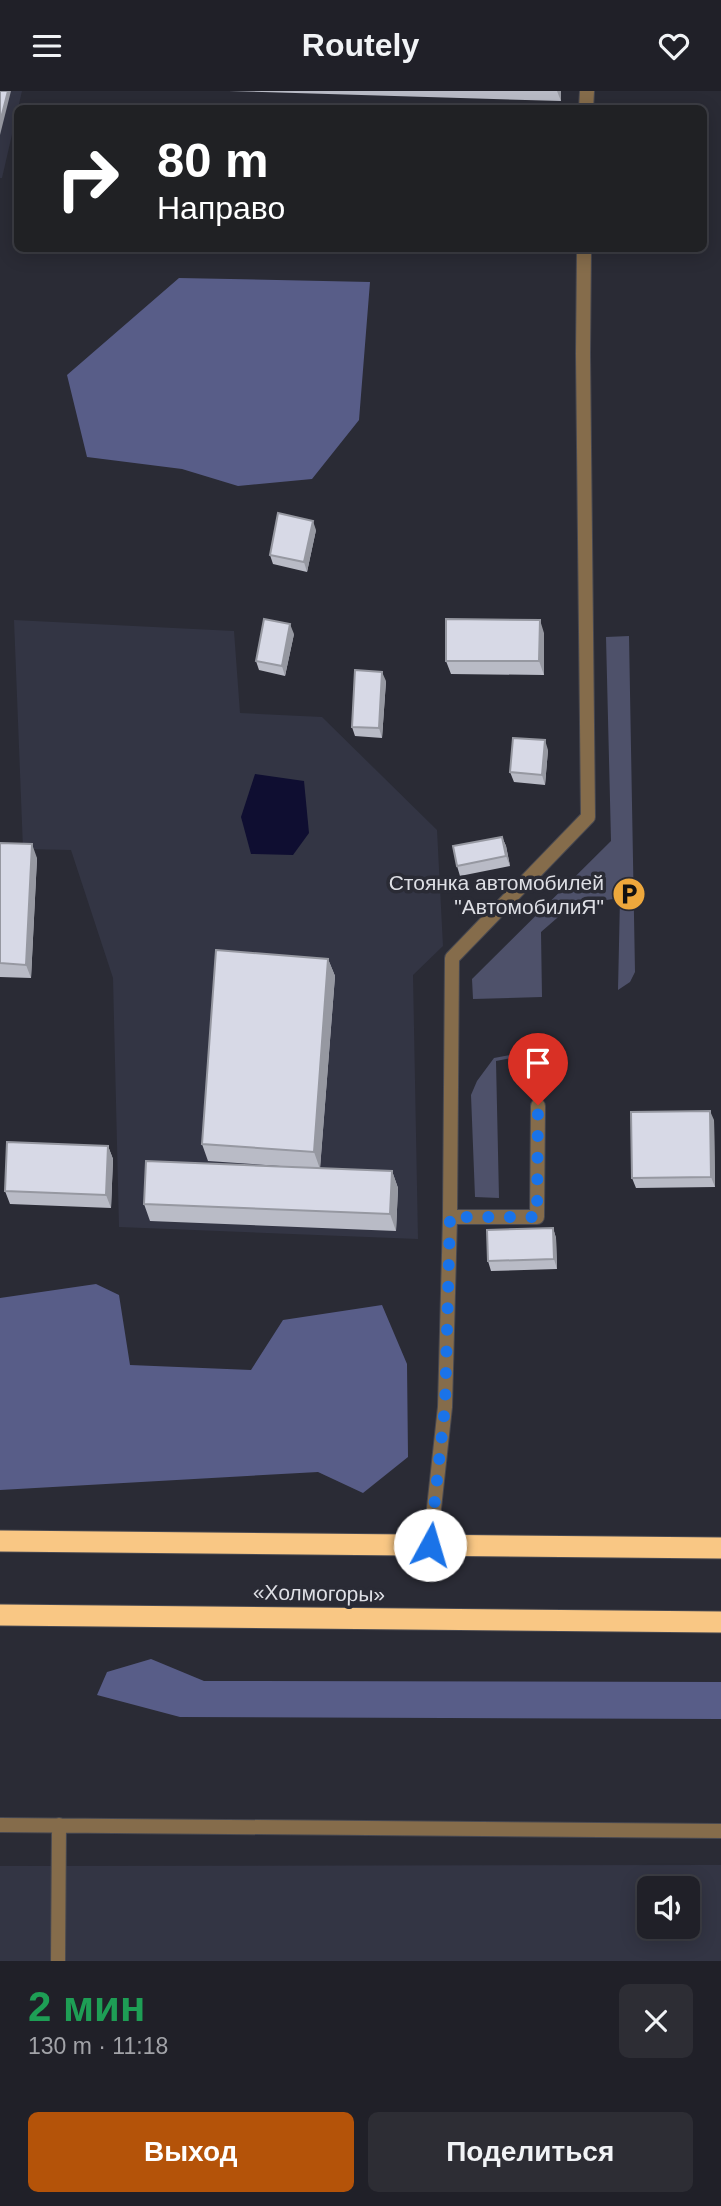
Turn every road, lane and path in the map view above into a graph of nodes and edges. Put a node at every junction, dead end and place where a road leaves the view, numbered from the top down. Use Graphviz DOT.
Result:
graph roads {
  1 [pos="584,252"];
  2 [pos="538,1105"];
  3 [pos="450,1217"];
  4 [pos="0,1541"];
  5 [pos="430,1545"];
  6 [pos="721,1548"];
  7 [pos="0,1615"];
  8 [pos="721,1622"];
  9 [pos="0,1825"];
  10 [pos="59,1825"];
  11 [pos="721,1831"];
  12 [pos="58,1961"];
  1 -- 3 [label="lane"];
  2 -- 3 [label="lane"];
  3 -- 5 [label="lane"];
  4 -- 5 [label="highway"];
  5 -- 6 [label="highway"];
  7 -- 8 [label="highway, «Холмогоры»"];
  9 -- 10 [label="lane"];
  10 -- 11 [label="lane"];
  10 -- 12 [label="lane"];
}
